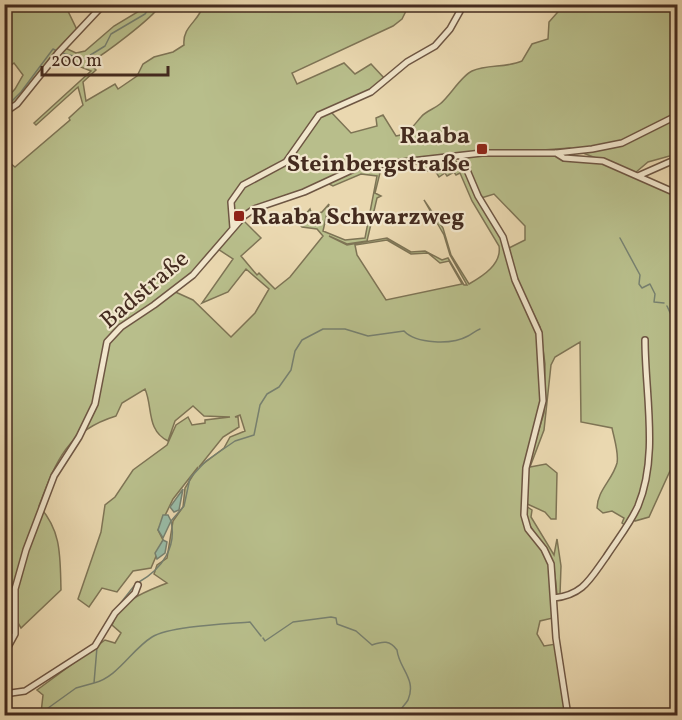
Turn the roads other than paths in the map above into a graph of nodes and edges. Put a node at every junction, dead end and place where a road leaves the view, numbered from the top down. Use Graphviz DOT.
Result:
graph roads {
  1 [pos="104,4"];
  2 [pos="464,4"];
  3 [pos="4,113"];
  4 [pos="678,116"];
  5 [pos="556,153"];
  6 [pos="461,156"];
  7 [pos="678,161"];
  8 [pos="638,176"];
  9 [pos="678,194"];
  10 [pos="233,228"];
  11 [pos="645,340"];
  12 [pos="138,585"];
  13 [pos="554,598"];
  14 [pos="4,654"];
  15 [pos="4,694"];
  16 [pos="568,716"];
  1 -- 3 [label="street"];
  2 -- 10 [label="street"];
  4 -- 5 [label="street"];
  5 -- 6 [label="street, Badstraße"];
  5 -- 8 [label="street"];
  6 -- 10 [label="street, Badstraße"];
  6 -- 13 [label="street"];
  7 -- 8 [label="street"];
  8 -- 9 [label="street"];
  10 -- 14 [label="street, Badstraße"];
  11 -- 13 [label="street"];
  12 -- 15 [label="street"];
  13 -- 16 [label="street"];
}
